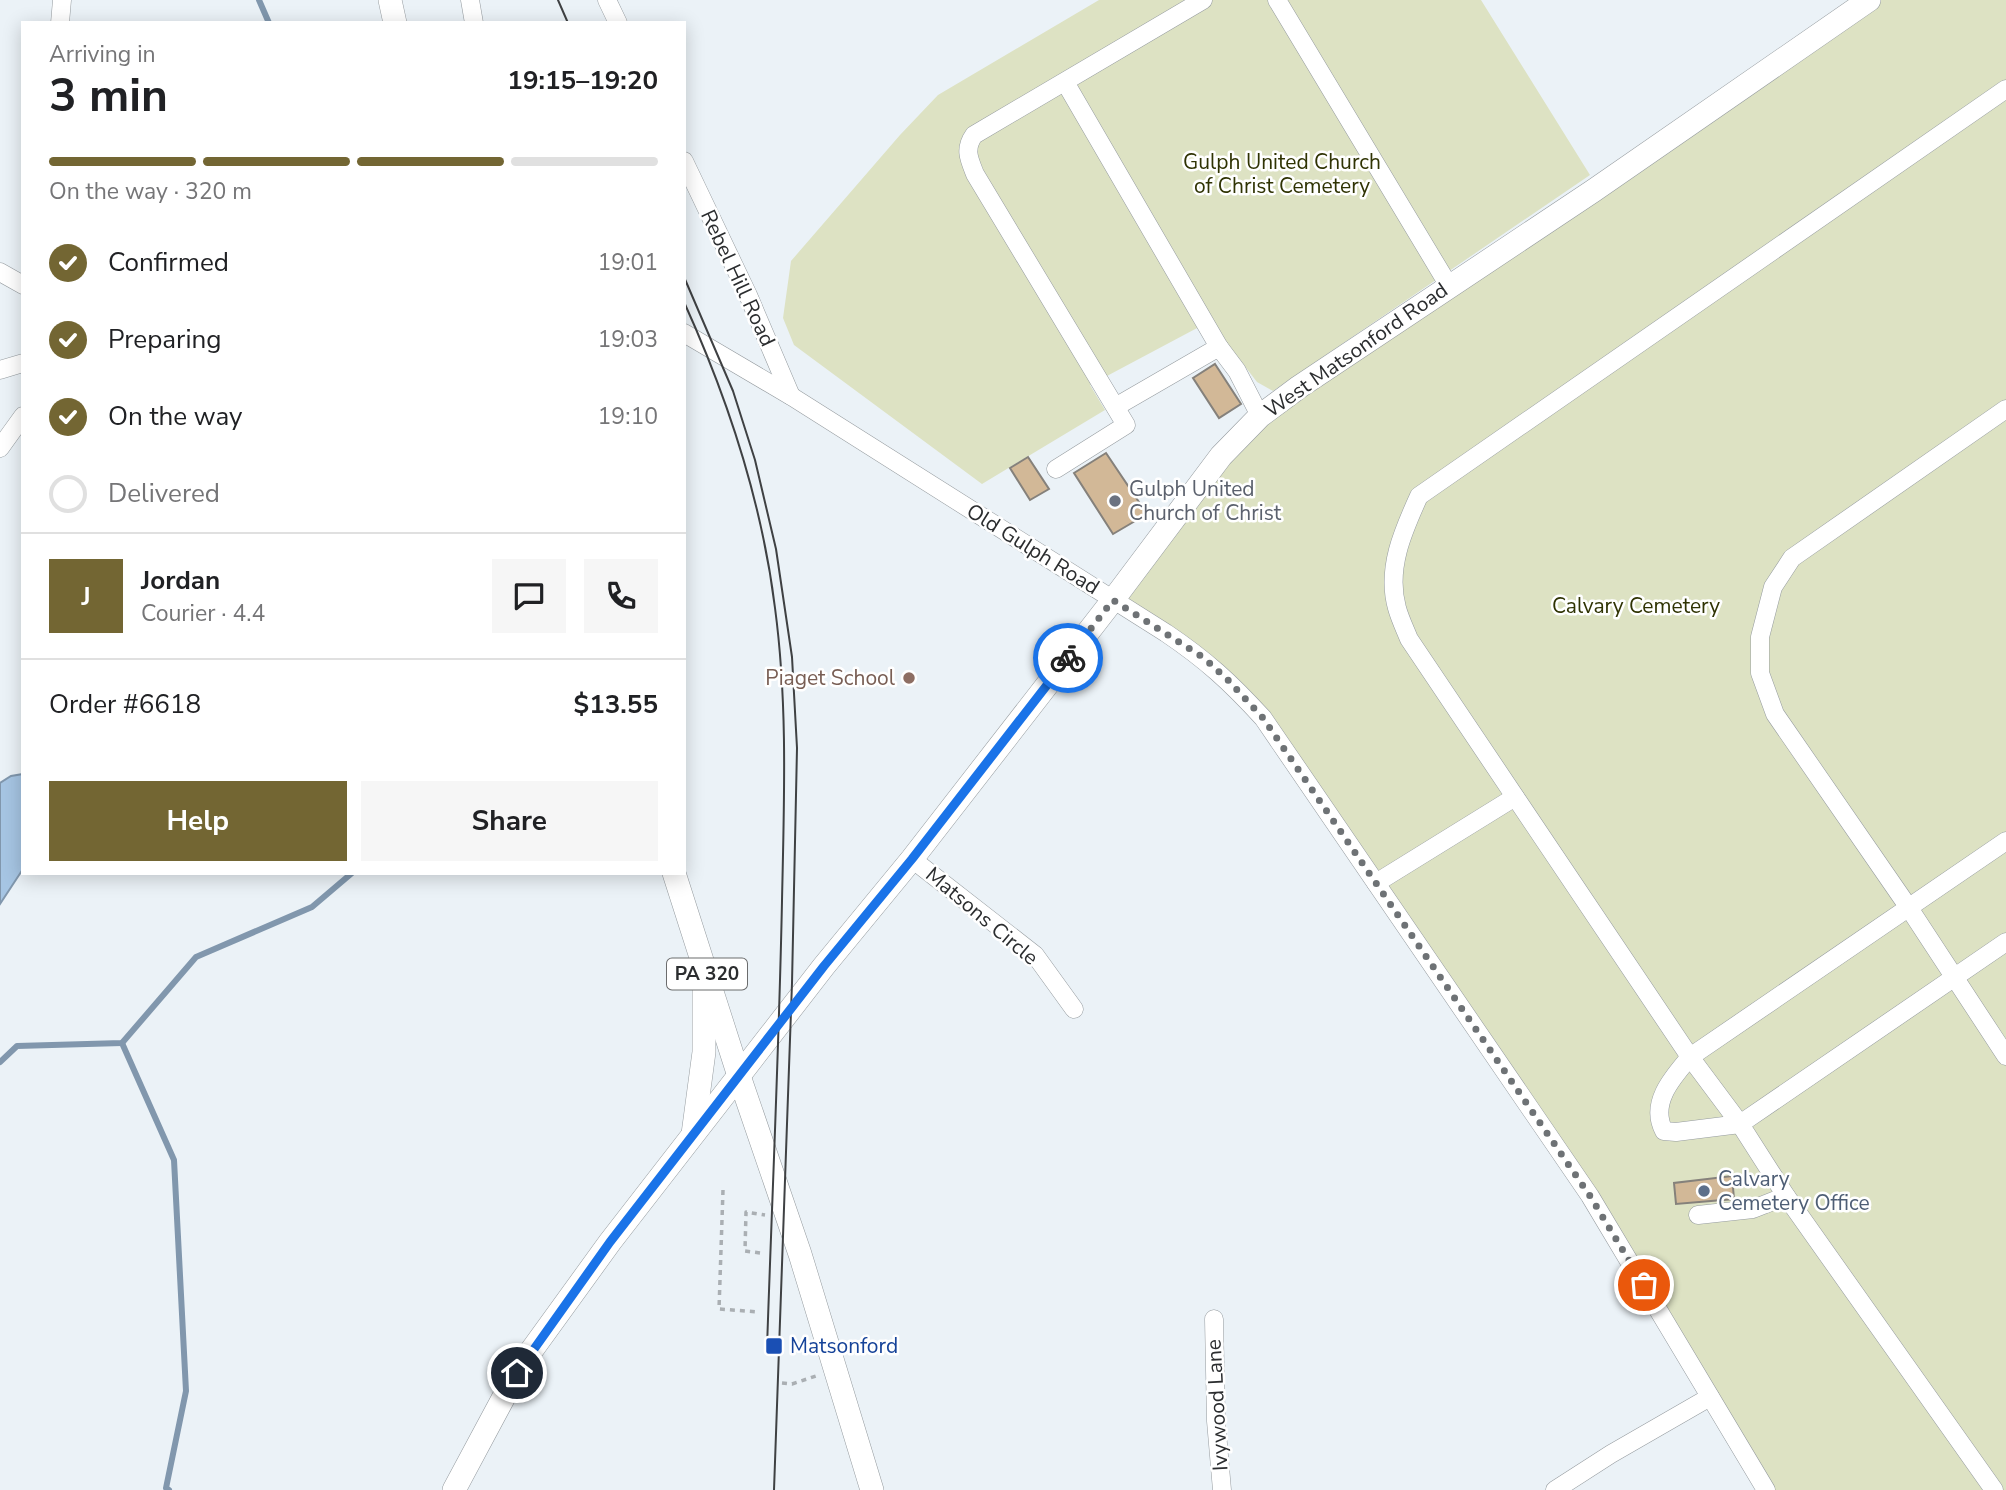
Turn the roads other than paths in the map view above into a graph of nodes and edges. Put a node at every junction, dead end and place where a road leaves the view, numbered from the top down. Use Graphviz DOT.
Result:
graph roads {
  1 [pos="62,0"];
  2 [pos="390,0"];
  3 [pos="470,0"];
  4 [pos="607,0"];
  5 [pos="1203,0"];
  6 [pos="1278,0"];
  7 [pos="1870,0"];
  8 [pos="60,21"];
  9 [pos="395,21"];
  10 [pos="474,21"];
  11 [pos="617,21"];
  12 [pos="1065,82"];
  13 [pos="2006,89"];
  14 [pos="686,165"];
  15 [pos="0,272"];
  16 [pos="21,284"];
  17 [pos="1449,286"];
  18 [pos="686,333"];
  19 [pos="1219,347"];
  20 [pos="21,364"];
  21 [pos="0,370"];
  22 [pos="791,396"];
  23 [pos="1117,407"];
  24 [pos="2006,409"];
  25 [pos="1261,416"];
  26 [pos="21,419"];
  27 [pos="0,448"];
  28 [pos="1056,469"];
  29 [pos="1113,600"];
  30 [pos="1515,797"];
  31 [pos="2006,841"];
  32 [pos="912,859"];
  33 [pos="675,875"];
  34 [pos="1376,883"];
  35 [pos="1909,908"];
  36 [pos="2006,942"];
  37 [pos="704,967"];
  38 [pos="1954,976"];
  39 [pos="1074,1009"];
  40 [pos="2006,1056"];
  41 [pos="1690,1057"];
  42 [pos="739,1076"];
  43 [pos="1740,1124"];
  44 [pos="693,1135"];
  45 [pos="1786,1196"];
  46 [pos="1699,1215"];
  47 [pos="1214,1320"];
  48 [pos="1710,1397"];
  49 [pos="453,1490"];
  50 [pos="872,1490"];
  51 [pos="1222,1490"];
  52 [pos="1555,1490"];
  53 [pos="1766,1490"];
  54 [pos="1994,1490"];
  1 -- 8 [label="street"];
  2 -- 9 [label="main road"];
  3 -- 10 [label="street"];
  4 -- 11 [label="street"];
  5 -- 12 [label="street"];
  6 -- 17 [label="street"];
  7 -- 17 [label="main road, West Matsonford Road"];
  12 -- 19 [label="street"];
  12 -- 23 [label="street"];
  13 -- 30 [label="street"];
  14 -- 22 [label="street, Rebel Hill Road"];
  15 -- 16 [label="street"];
  17 -- 25 [label="main road, West Matsonford Road"];
  18 -- 22 [label="street, Old Gulph Road"];
  19 -- 23 [label="street"];
  19 -- 25 [label="street"];
  20 -- 21 [label="street"];
  22 -- 29 [label="street, Old Gulph Road"];
  23 -- 28 [label="street"];
  24 -- 35 [label="street"];
  25 -- 29 [label="main road, West Matsonford Road"];
  26 -- 27 [label="street"];
  29 -- 32 [label="main road, West Matsonford Road"];
  29 -- 34 [label="street, Old Gulph Road"];
  30 -- 34 [label="street"];
  30 -- 41 [label="street"];
  31 -- 35 [label="street"];
  32 -- 39 [label="street, Matsons Circle"];
  32 -- 42 [label="main road, West Matsonford Road"];
  33 -- 37 [label="main road, PA 320"];
  34 -- 48 [label="street, Old Gulph Road"];
  35 -- 38 [label="street"];
  35 -- 41 [label="street"];
  36 -- 38 [label="street"];
  37 -- 42 [label="main road, PA 320"];
  37 -- 44 [label="main road"];
  38 -- 40 [label="street"];
  38 -- 43 [label="street"];
  41 -- 43 [label="street"];
  41 -- 43 [label="street"];
  42 -- 44 [label="main road, West Matsonford Road"];
  42 -- 50 [label="main road, PA 320"];
  43 -- 45 [label="street"];
  44 -- 49 [label="main road, West Matsonford Road"];
  45 -- 46 [label="street"];
  45 -- 54 [label="street"];
  47 -- 51 [label="street, Ivywood Lane"];
  48 -- 52 [label="street"];
  48 -- 53 [label="street, Old Gulph Road"];
}
